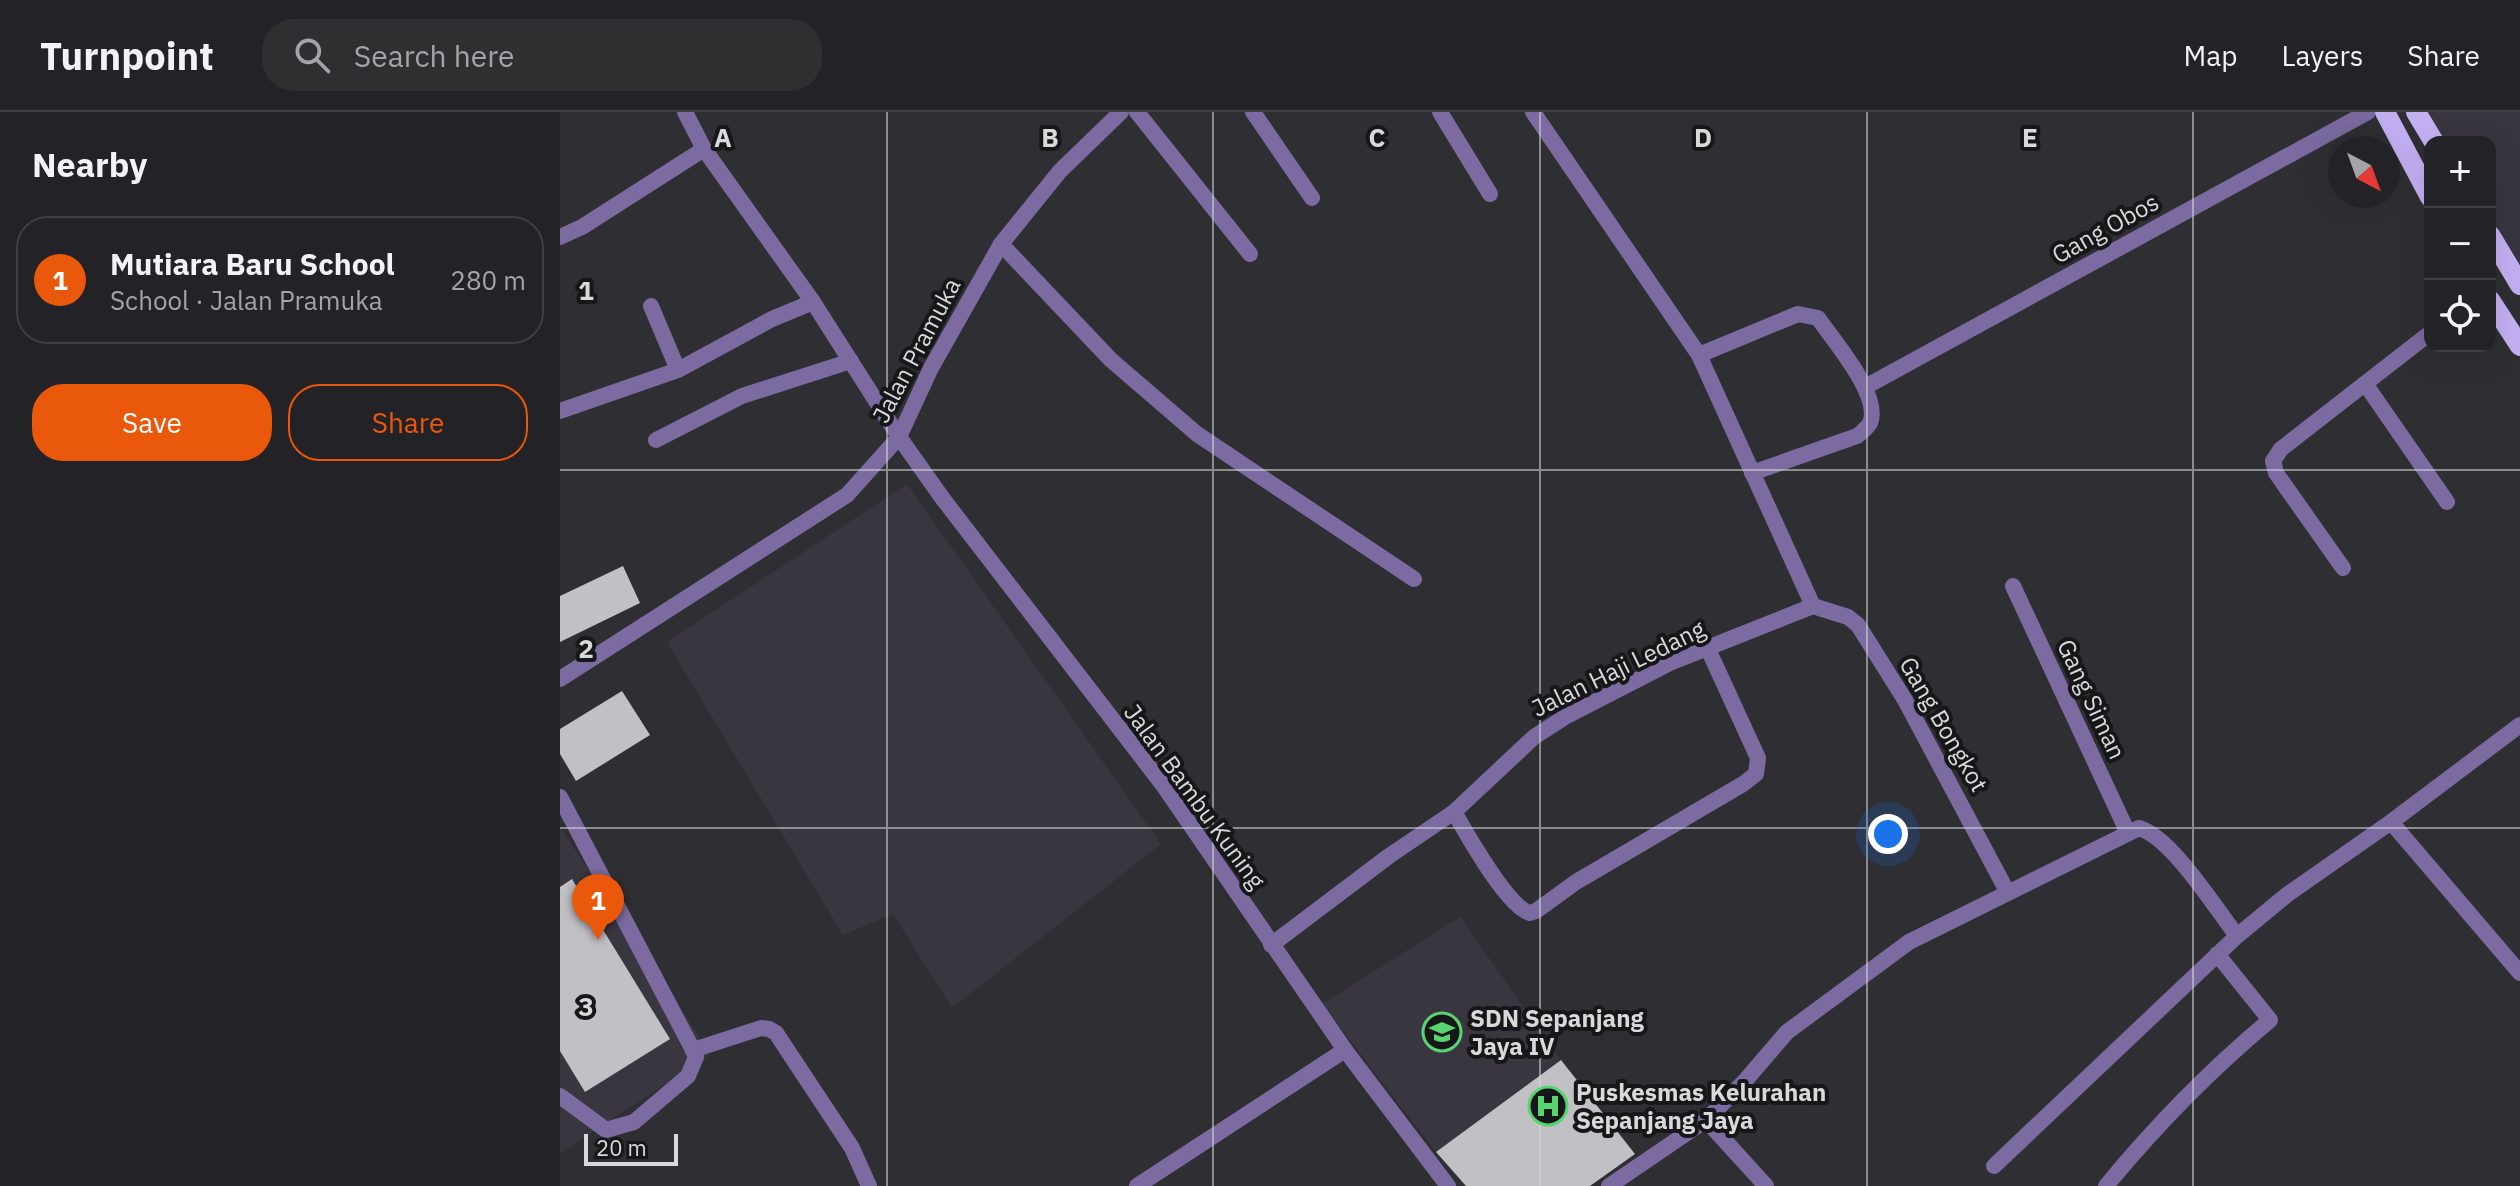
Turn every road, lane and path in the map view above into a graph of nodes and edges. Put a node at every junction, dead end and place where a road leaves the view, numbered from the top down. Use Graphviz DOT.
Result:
graph roads {
  1 [pos="685,112"];
  2 [pos="1121,112"];
  3 [pos="1137,112"];
  4 [pos="1253,112"];
  5 [pos="1440,112"];
  6 [pos="1533,112"];
  7 [pos="2368,112"];
  8 [pos="2385,112"];
  9 [pos="2416,112"];
  10 [pos="2430,136"];
  11 [pos="704,149"];
  12 [pos="2424,186"];
  13 [pos="1490,194"];
  14 [pos="1312,198"];
  15 [pos="560,237"];
  16 [pos="1001,244"];
  17 [pos="2496,245"];
  18 [pos="1250,254"];
  19 [pos="2520,285"];
  20 [pos="813,302"];
  21 [pos="651,306"];
  22 [pos="2496,309"];
  23 [pos="2424,338"];
  24 [pos="2520,346"];
  25 [pos="1699,355"];
  26 [pos="851,361"];
  27 [pos="678,370"];
  28 [pos="2366,385"];
  29 [pos="1865,387"];
  30 [pos="560,411"];
  31 [pos="899,437"];
  32 [pos="656,440"];
  33 [pos="1752,473"];
  34 [pos="2447,502"];
  35 [pos="2343,568"];
  36 [pos="1414,579"];
  37 [pos="2013,586"];
  38 [pos="1813,606"];
  39 [pos="1708,649"];
  40 [pos="560,679"];
  41 [pos="2520,725"];
  42 [pos="560,797"];
  43 [pos="1454,812"];
  44 [pos="2391,822"];
  45 [pos="2128,833"];
  46 [pos="2008,893"];
  47 [pos="2237,936"];
  48 [pos="1271,945"];
  49 [pos="2217,954"];
  50 [pos="2520,973"];
  51 [pos="693,1050"];
  52 [pos="1345,1050"];
  53 [pos="560,1096"];
  54 [pos="1706,1120"];
  55 [pos="1994,1166"];
  56 [pos="869,1186"];
  57 [pos="1137,1186"];
  58 [pos="1448,1186"];
  59 [pos="1609,1186"];
  60 [pos="1766,1186"];
  61 [pos="2106,1186"];
  1 -- 11 [label="street, Jalan Bambu Kuning"];
  2 -- 16 [label="street, Jalan Pramuka"];
  3 -- 18 [label="street"];
  4 -- 14 [label="street"];
  5 -- 13 [label="street"];
  6 -- 25 [label="street"];
  7 -- 29 [label="street, Gang Obos"];
  8 -- 12 [label="main road"];
  9 -- 10 [label="main road"];
  11 -- 15 [label="street"];
  11 -- 20 [label="street, Jalan Bambu Kuning"];
  16 -- 31 [label="street, Jalan Pramuka"];
  16 -- 36 [label="street"];
  17 -- 19 [label="main road"];
  20 -- 26 [label="street, Jalan Bambu Kuning"];
  20 -- 27 [label="street"];
  21 -- 27 [label="street"];
  22 -- 24 [label="main road"];
  23 -- 28 [label="street"];
  25 -- 29 [label="street"];
  25 -- 33 [label="street"];
  26 -- 31 [label="street, Jalan Bambu Kuning"];
  26 -- 32 [label="street"];
  27 -- 30 [label="street"];
  28 -- 34 [label="street"];
  28 -- 35 [label="street"];
  29 -- 33 [label="street"];
  31 -- 40 [label="street, Jalan Pramuka"];
  31 -- 48 [label="street, Jalan Bambu Kuning"];
  33 -- 38 [label="street"];
  37 -- 45 [label="street, Gang Siman"];
  38 -- 39 [label="street, Jalan Haji Ledang"];
  38 -- 46 [label="street, Gang Bongkot"];
  39 -- 43 [label="street, Jalan Haji Ledang"];
  39 -- 43 [label="street"];
  41 -- 44 [label="street"];
  42 -- 51 [label="street"];
  43 -- 48 [label="street, Jalan Haji Ledang"];
  44 -- 47 [label="street"];
  44 -- 50 [label="street"];
  45 -- 46 [label="street"];
  45 -- 47 [label="street"];
  46 -- 54 [label="street"];
  47 -- 49 [label="street"];
  48 -- 52 [label="street, Jalan Bambu Kuning"];
  49 -- 55 [label="street"];
  49 -- 61 [label="street"];
  51 -- 53 [label="street"];
  51 -- 56 [label="street"];
  52 -- 57 [label="street"];
  52 -- 58 [label="street, Jalan Bambu Kuning"];
  54 -- 59 [label="street"];
  54 -- 60 [label="street"];
}
